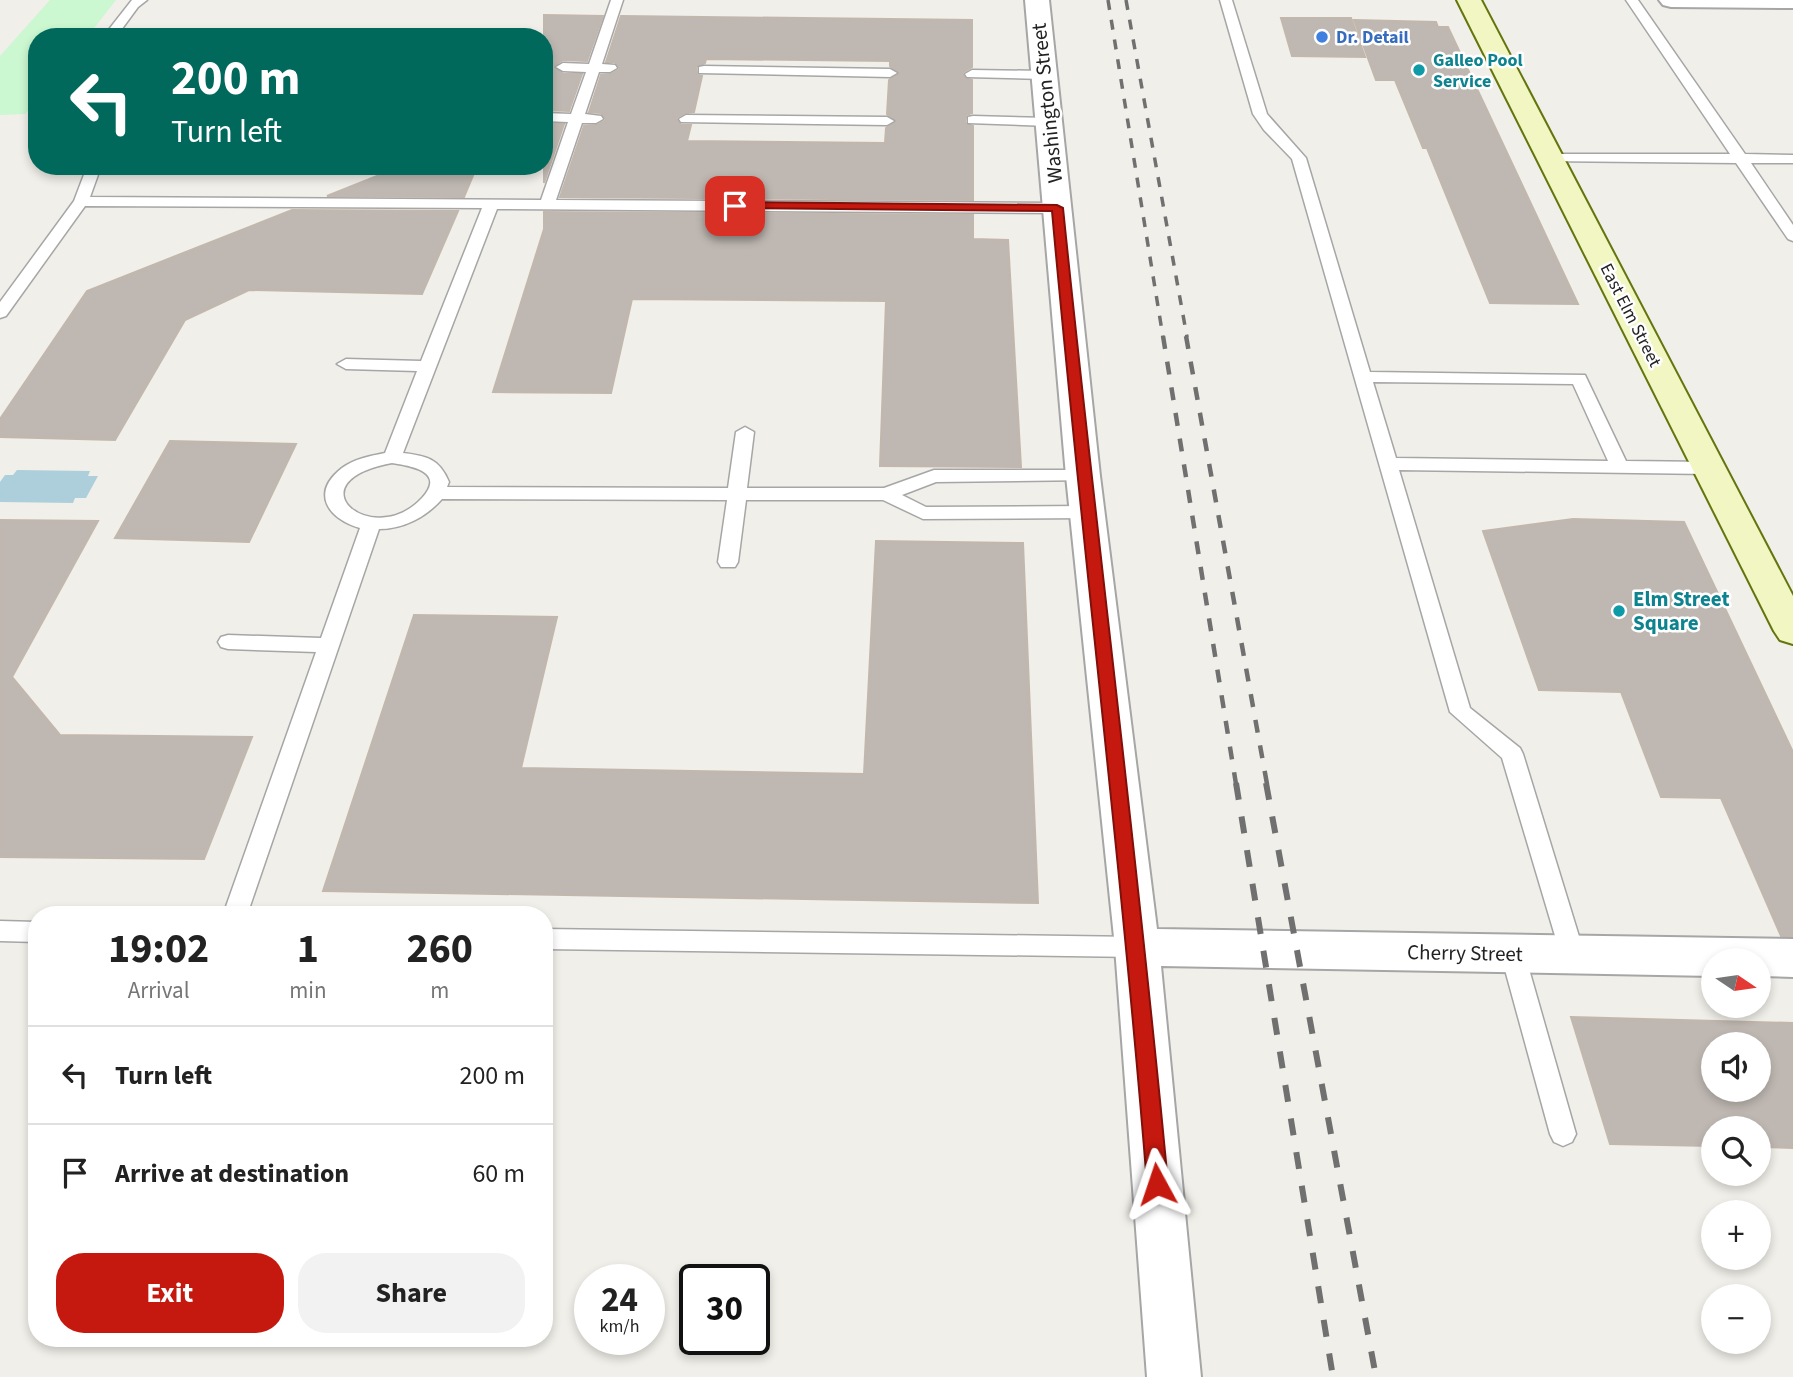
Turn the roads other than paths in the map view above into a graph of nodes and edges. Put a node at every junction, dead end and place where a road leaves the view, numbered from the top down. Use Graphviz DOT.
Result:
graph roads {
  1 [pos="141,0"];
  2 [pos="617,0"];
  3 [pos="1037,0"];
  4 [pos="1226,0"];
  5 [pos="1469,0"];
  6 [pos="1632,0"];
  7 [pos="1671,0"];
  8 [pos="1793,1"];
  9 [pos="116,28"];
  10 [pos="563,67"];
  11 [pos="594,68"];
  12 [pos="610,68"];
  13 [pos="704,70"];
  14 [pos="890,73"];
  15 [pos="972,74"];
  16 [pos="1044,75"];
  17 [pos="553,117"];
  18 [pos="576,119"];
  19 [pos="596,119"];
  20 [pos="686,119"];
  21 [pos="972,120"];
  22 [pos="887,121"];
  23 [pos="1049,121"];
  24 [pos="1550,158"];
  25 [pos="1740,158"];
  26 [pos="1793,159"];
  27 [pos="91,175"];
  28 [pos="81,201"];
  29 [pos="491,204"];
  30 [pos="547,204"];
  31 [pos="1057,208"];
  32 [pos="1793,236"];
  33 [pos="0,313"];
  34 [pos="346,364"];
  35 [pos="427,366"];
  36 [pos="1363,377"];
  37 [pos="745,432"];
  38 [pos="392,457"];
  39 [pos="1389,464"];
  40 [pos="1620,467"];
  41 [pos="1709,468"];
  42 [pos="1083,476"];
  43 [pos="438,493"];
  44 [pos="737,494"];
  45 [pos="886,494"];
  46 [pos="1087,512"];
  47 [pos="371,524"];
  48 [pos="728,562"];
  49 [pos="1793,631"];
  50 [pos="228,642"];
  51 [pos="329,645"];
  52 [pos="238,906"];
  53 [pos="0,931"];
  54 [pos="28,932"];
  55 [pos="553,939"];
  56 [pos="1137,947"];
  57 [pos="1513,955"];
  58 [pos="1573,956"];
  59 [pos="1793,958"];
  60 [pos="1563,1134"];
  61 [pos="1174,1377"];
  1 -- 9 [label="lane"];
  2 -- 11 [label="lane"];
  3 -- 16 [label="street, Washington Street"];
  4 -- 36 [label="lane"];
  5 -- 24 [label="main road, East Elm Street"];
  6 -- 25 [label="lane"];
  7 -- 8 [label="street"];
  10 -- 11 [label="lane"];
  11 -- 12 [label="lane"];
  11 -- 18 [label="lane"];
  13 -- 14 [label="lane"];
  15 -- 16 [label="lane"];
  16 -- 23 [label="street, Washington Street"];
  17 -- 18 [label="lane"];
  18 -- 19 [label="lane"];
  18 -- 30 [label="lane"];
  20 -- 22 [label="lane"];
  21 -- 23 [label="lane"];
  23 -- 31 [label="street, Washington Street"];
  24 -- 25 [label="lane"];
  24 -- 41 [label="main road, East Elm Street"];
  25 -- 26 [label="lane"];
  25 -- 32 [label="lane"];
  27 -- 28 [label="lane"];
  28 -- 29 [label="lane"];
  28 -- 33 [label="lane"];
  29 -- 30 [label="lane"];
  29 -- 35 [label="lane"];
  30 -- 31 [label="lane"];
  31 -- 42 [label="street, Washington Street"];
  34 -- 35 [label="lane"];
  35 -- 38 [label="lane"];
  36 -- 39 [label="lane"];
  36 -- 40 [label="lane"];
  37 -- 44 [label="lane"];
  38 -- 43 [label="lane"];
  38 -- 47 [label="lane"];
  39 -- 40 [label="lane"];
  39 -- 58 [label="lane"];
  40 -- 41 [label="lane"];
  41 -- 49 [label="main road, East Elm Street"];
  42 -- 45 [label="lane"];
  42 -- 46 [label="street, Washington Street"];
  43 -- 44 [label="lane"];
  43 -- 47 [label="lane"];
  44 -- 45 [label="lane"];
  44 -- 48 [label="lane"];
  45 -- 46 [label="lane"];
  46 -- 56 [label="street, Washington Street"];
  47 -- 51 [label="lane"];
  50 -- 51 [label="lane"];
  51 -- 52 [label="lane"];
  53 -- 54 [label="lane"];
  55 -- 56 [label="lane"];
  56 -- 57 [label="street, Cherry Street"];
  56 -- 61 [label="street, Washington Street"];
  57 -- 58 [label="street, Cherry Street"];
  57 -- 60 [label="lane"];
  58 -- 59 [label="street, Cherry Street"];
}
